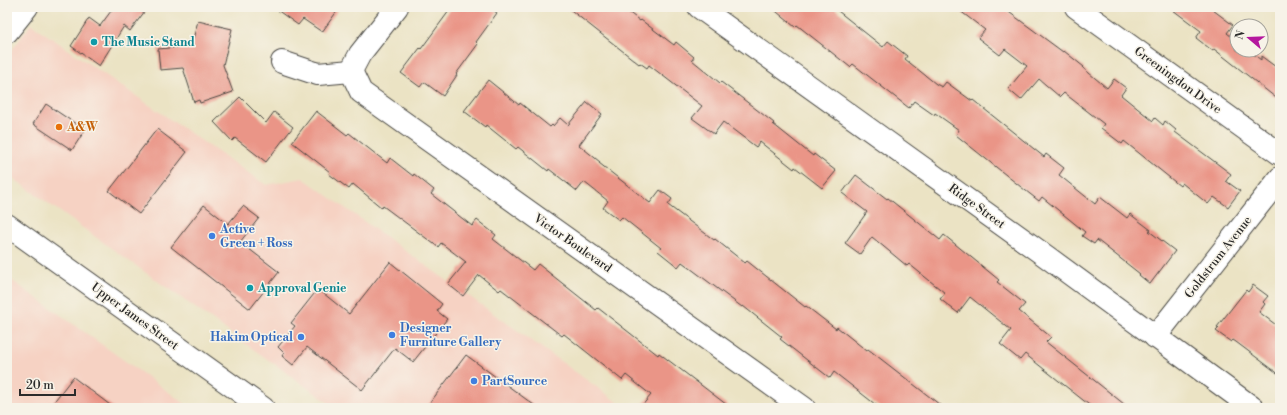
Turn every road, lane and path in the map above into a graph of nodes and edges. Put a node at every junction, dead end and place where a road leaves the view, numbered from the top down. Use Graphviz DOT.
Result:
graph roads {
  1 [pos="27,7"];
  2 [pos="397,7"];
  3 [pos="699,7"];
  4 [pos="1076,7"];
  5 [pos="7,32"];
  6 [pos="282,62"];
  7 [pos="351,71"];
  8 [pos="1280,154"];
  9 [pos="1280,178"];
  10 [pos="7,225"];
  11 [pos="1155,337"];
  12 [pos="263,408"];
  13 [pos="804,408"];
  14 [pos="1253,408"];
  1 -- 5 [label="street"];
  2 -- 7 [label="street"];
  3 -- 11 [label="street, Ridge Street"];
  4 -- 8 [label="street, Greeningdon Drive"];
  6 -- 7 [label="street"];
  7 -- 13 [label="street, Victor Boulevard"];
  9 -- 11 [label="street, Goldstrum Avenue"];
  10 -- 12 [label="street, Upper James Street"];
  11 -- 14 [label="street, Ridge Street"];
}
